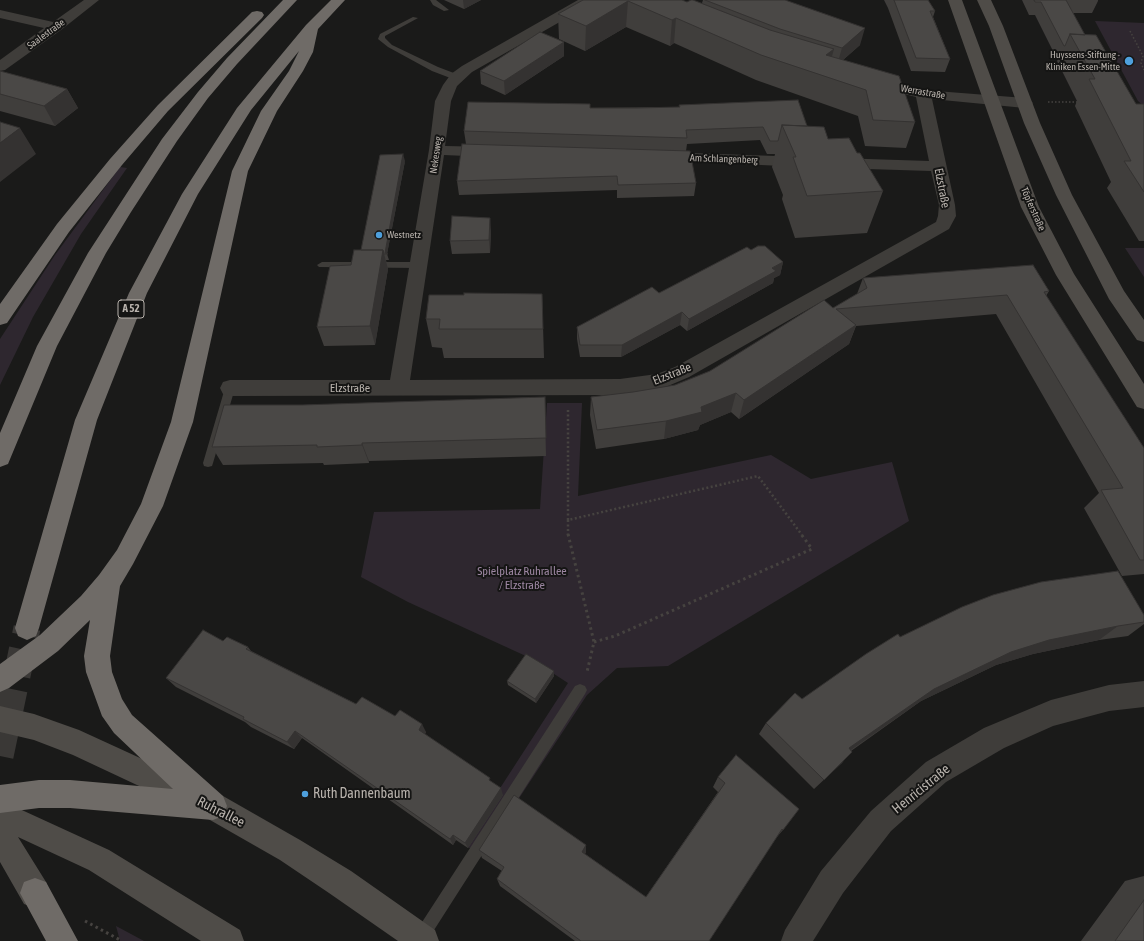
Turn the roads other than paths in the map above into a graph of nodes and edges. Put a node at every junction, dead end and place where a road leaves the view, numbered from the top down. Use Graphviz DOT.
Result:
graph roads {
  1 [pos="92,0"];
  2 [pos="274,0"];
  3 [pos="290,0"];
  4 [pos="338,0"];
  5 [pos="433,0"];
  6 [pos="588,0"];
  7 [pos="955,0"];
  8 [pos="984,0"];
  9 [pos="446,10"];
  10 [pos="0,14"];
  11 [pos="415,18"];
  12 [pos="56,27"];
  13 [pos="311,28"];
  14 [pos="0,67"];
  15 [pos="456,77"];
  16 [pos="859,77"];
  17 [pos="923,94"];
  18 [pos="990,100"];
  19 [pos="1024,102"];
  20 [pos="438,150"];
  21 [pos="509,152"];
  22 [pos="644,156"];
  23 [pos="938,166"];
  24 [pos="322,265"];
  25 [pos="419,265"];
  26 [pos="0,318"];
  27 [pos="1144,335"];
  28 [pos="230,388"];
  29 [pos="399,388"];
  30 [pos="1144,402"];
  31 [pos="0,458"];
  32 [pos="208,463"];
  33 [pos="108,583"];
  34 [pos="27,628"];
  35 [pos="0,678"];
  36 [pos="580,690"];
  37 [pos="1144,694"];
  38 [pos="0,719"];
  39 [pos="0,799"];
  40 [pos="213,806"];
  41 [pos="0,814"];
  42 [pos="0,835"];
  43 [pos="35,893"];
  44 [pos="422,939"];
  45 [pos="63,941"];
  46 [pos="229,941"];
  47 [pos="796,941"];
  1 -- 12 [label="street, Saalestraße"];
  2 -- 26 [label="highway"];
  3 -- 31 [label="highway"];
  4 -- 13 [label="highway, A 52"];
  5 -- 9 [label="lane"];
  6 -- 15 [label="street, Nekesweg"];
  7 -- 18 [label="main road, Töpferstraße"];
  8 -- 19 [label="main road"];
  10 -- 12 [label="street"];
  11 -- 15 [label="lane"];
  12 -- 14 [label="street, Saalestraße"];
  13 -- 33 [label="highway"];
  13 -- 34 [label="highway, A 52"];
  15 -- 20 [label="street, Nekesweg"];
  16 -- 17 [label="street, Werrastraße"];
  17 -- 18 [label="street, Werrastraße"];
  17 -- 23 [label="street, Elzstraße"];
  18 -- 19 [label="street, Werrastraße"];
  18 -- 30 [label="main road, Töpferstraße"];
  19 -- 27 [label="main road"];
  20 -- 21 [label="street"];
  20 -- 25 [label="street, Nekesweg"];
  22 -- 23 [label="street, Am Schlangenberg"];
  23 -- 29 [label="street, Elzstraße"];
  24 -- 25 [label="lane"];
  25 -- 29 [label="street, Nekesweg"];
  28 -- 29 [label="street, Elzstraße"];
  28 -- 32 [label="lane"];
  33 -- 35 [label="highway"];
  33 -- 40 [label="highway"];
  36 -- 44 [label="lane"];
  37 -- 47 [label="street, Henricistraße"];
  38 -- 40 [label="main road, Ruhrallee"];
  39 -- 40 [label="highway"];
  40 -- 44 [label="main road, Ruhrallee"];
  41 -- 46 [label="main road"];
  42 -- 43 [label="main road"];
  43 -- 45 [label="highway"];
}
